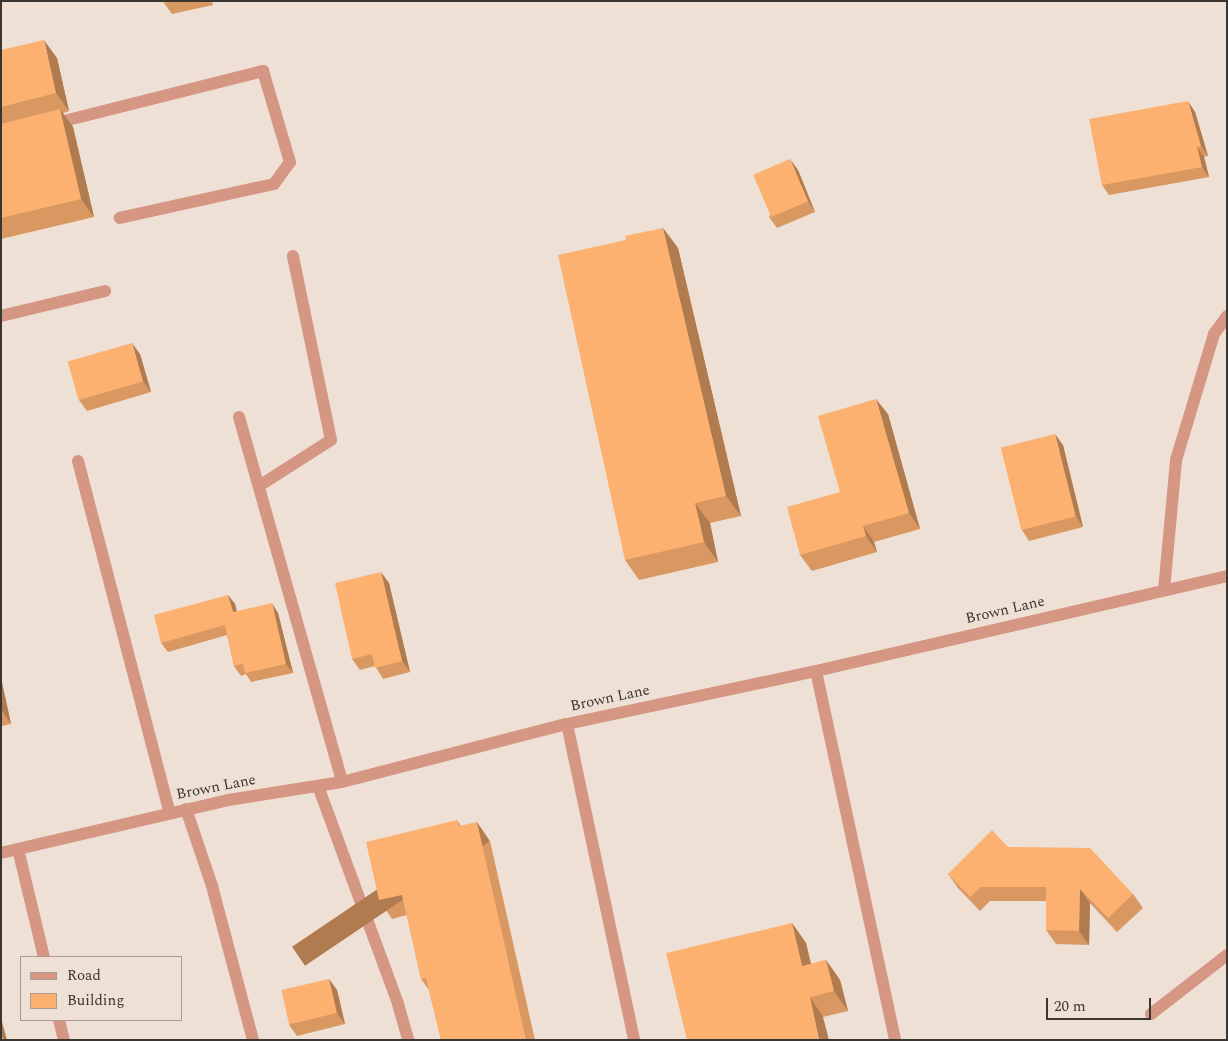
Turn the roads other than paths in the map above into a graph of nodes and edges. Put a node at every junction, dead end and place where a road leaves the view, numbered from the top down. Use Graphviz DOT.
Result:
graph roads {
  1 [pos="40,127"];
  2 [pos="120,218"];
  3 [pos="292,256"];
  4 [pos="105,291"];
  5 [pos="1,316"];
  6 [pos="1227,316"];
  7 [pos="238,418"];
  8 [pos="78,461"];
  9 [pos="259,486"];
  10 [pos="1227,576"];
  11 [pos="1164,590"];
  12 [pos="816,671"];
  13 [pos="567,724"];
  14 [pos="342,782"];
  15 [pos="318,786"];
  16 [pos="186,809"];
  17 [pos="170,813"];
  18 [pos="18,849"];
  19 [pos="1,853"];
  20 [pos="1227,955"];
  21 [pos="44,956"];
  22 [pos="1151,1014"];
  23 [pos="59,1021"];
  24 [pos="64,1040"];
  25 [pos="253,1040"];
  26 [pos="408,1040"];
  27 [pos="634,1040"];
  28 [pos="895,1040"];
  1 -- 2 [label="street"];
  3 -- 9 [label="street"];
  4 -- 5 [label="street"];
  6 -- 11 [label="street"];
  7 -- 9 [label="street"];
  8 -- 17 [label="street"];
  9 -- 14 [label="street"];
  10 -- 11 [label="street, Brown Lane"];
  11 -- 12 [label="street, Brown Lane"];
  12 -- 13 [label="street, Brown Lane"];
  12 -- 28 [label="street"];
  13 -- 14 [label="street, Brown Lane"];
  13 -- 27 [label="street"];
  14 -- 15 [label="street, Brown Lane"];
  15 -- 16 [label="street, Brown Lane"];
  15 -- 26 [label="street"];
  16 -- 17 [label="street, Brown Lane"];
  16 -- 25 [label="street"];
  17 -- 18 [label="street, Brown Lane"];
  18 -- 19 [label="street, Brown Lane"];
  18 -- 21 [label="street"];
  20 -- 22 [label="street"];
  23 -- 24 [label="street"];
}
